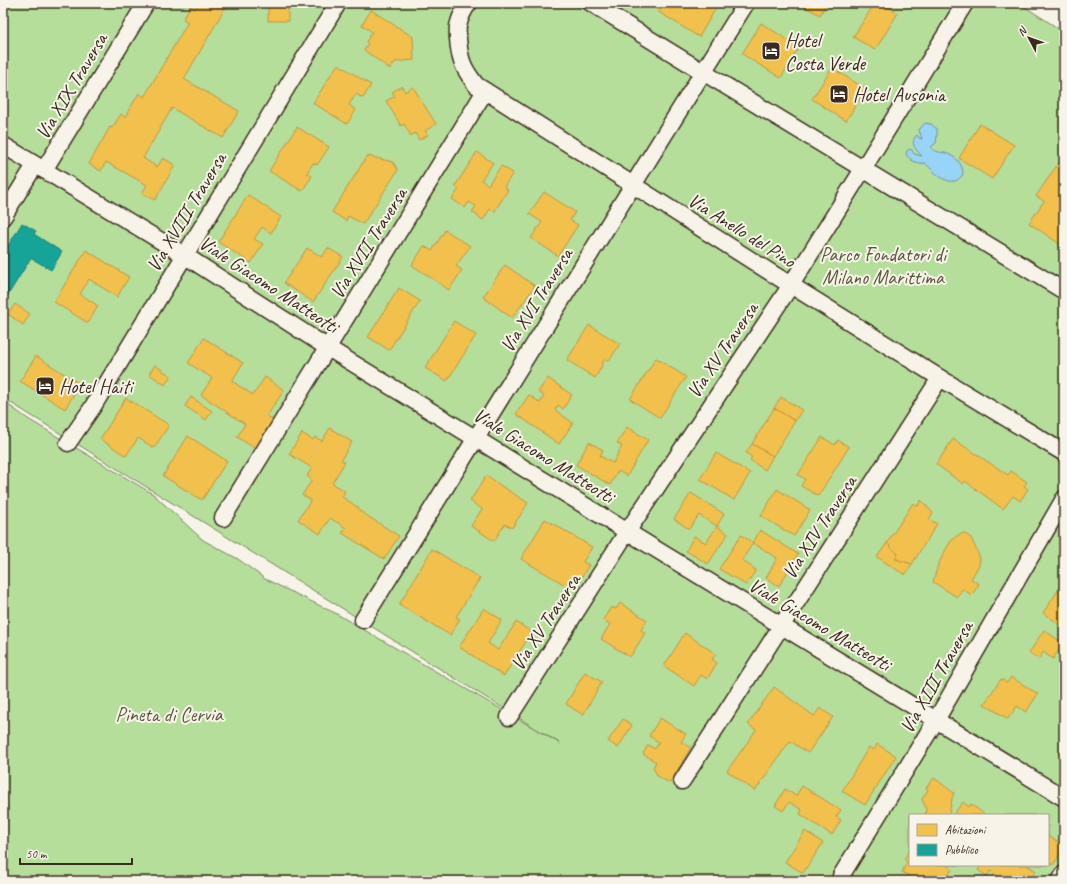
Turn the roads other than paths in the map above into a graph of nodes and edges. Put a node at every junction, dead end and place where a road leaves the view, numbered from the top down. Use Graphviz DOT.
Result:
graph roads {
  1 [pos="146,3"];
  2 [pos="338,3"];
  3 [pos="591,3"];
  4 [pos="746,3"];
  5 [pos="965,3"];
  6 [pos="464,4"];
  7 [pos="702,72"];
  8 [pos="485,92"];
  9 [pos="3,145"];
  10 [pos="40,167"];
  11 [pos="863,169"];
  12 [pos="633,186"];
  13 [pos="3,217"];
  14 [pos="184,254"];
  15 [pos="791,285"];
  16 [pos="1064,291"];
  17 [pos="328,348"];
  18 [pos="940,378"];
  19 [pos="475,438"];
  20 [pos="68,443"];
  21 [pos="1064,454"];
  22 [pos="1064,499"];
  23 [pos="223,518"];
  24 [pos="627,532"];
  25 [pos="363,620"];
  26 [pos="781,626"];
  27 [pos="509,717"];
  28 [pos="936,720"];
  29 [pos="682,781"];
  30 [pos="1064,798"];
  31 [pos="1064,874"];
  32 [pos="841,876"];
  33 [pos="1060,881"];
  1 -- 10 [label="street, Via XIX Traversa"];
  2 -- 14 [label="street, Via XVIII Traversa"];
  3 -- 7 [label="street"];
  4 -- 7 [label="street, Via XVI Traversa"];
  5 -- 11 [label="street, Via XV Traversa"];
  6 -- 8 [label="street, Via Anello del Pino"];
  7 -- 11 [label="street"];
  7 -- 12 [label="street, Via XVI Traversa"];
  8 -- 12 [label="street, Via Anello del Pino"];
  8 -- 17 [label="street, Via XVII Traversa"];
  9 -- 10 [label="street, Viale Giacomo Matteotti"];
  10 -- 13 [label="street, Via XIX Traversa"];
  10 -- 14 [label="street, Viale Giacomo Matteotti"];
  11 -- 15 [label="street, Via XV Traversa"];
  11 -- 16 [label="street"];
  12 -- 15 [label="street, Via Anello del Pino"];
  12 -- 19 [label="street, Via XVI Traversa"];
  14 -- 17 [label="street, Viale Giacomo Matteotti"];
  14 -- 20 [label="street, Via XVIII Traversa"];
  15 -- 18 [label="street, Via Anello del Pino"];
  15 -- 24 [label="street, Via XV Traversa"];
  17 -- 19 [label="street, Viale Giacomo Matteotti"];
  17 -- 23 [label="street, Via XVII Traversa"];
  18 -- 21 [label="street, Via Anello del Pino"];
  18 -- 26 [label="street, Via XIV Traversa"];
  19 -- 24 [label="street, Viale Giacomo Matteotti"];
  19 -- 25 [label="street, Via XVI Traversa"];
  22 -- 28 [label="street, Via XIII Traversa"];
  24 -- 26 [label="street, Viale Giacomo Matteotti"];
  24 -- 27 [label="street, Via XV Traversa"];
  26 -- 28 [label="street, Viale Giacomo Matteotti"];
  26 -- 29 [label="street, Via XIV Traversa"];
  28 -- 30 [label="street, Viale Giacomo Matteotti"];
  28 -- 32 [label="street, Via XIII Traversa"];
  31 -- 33 [label="street"];
}
